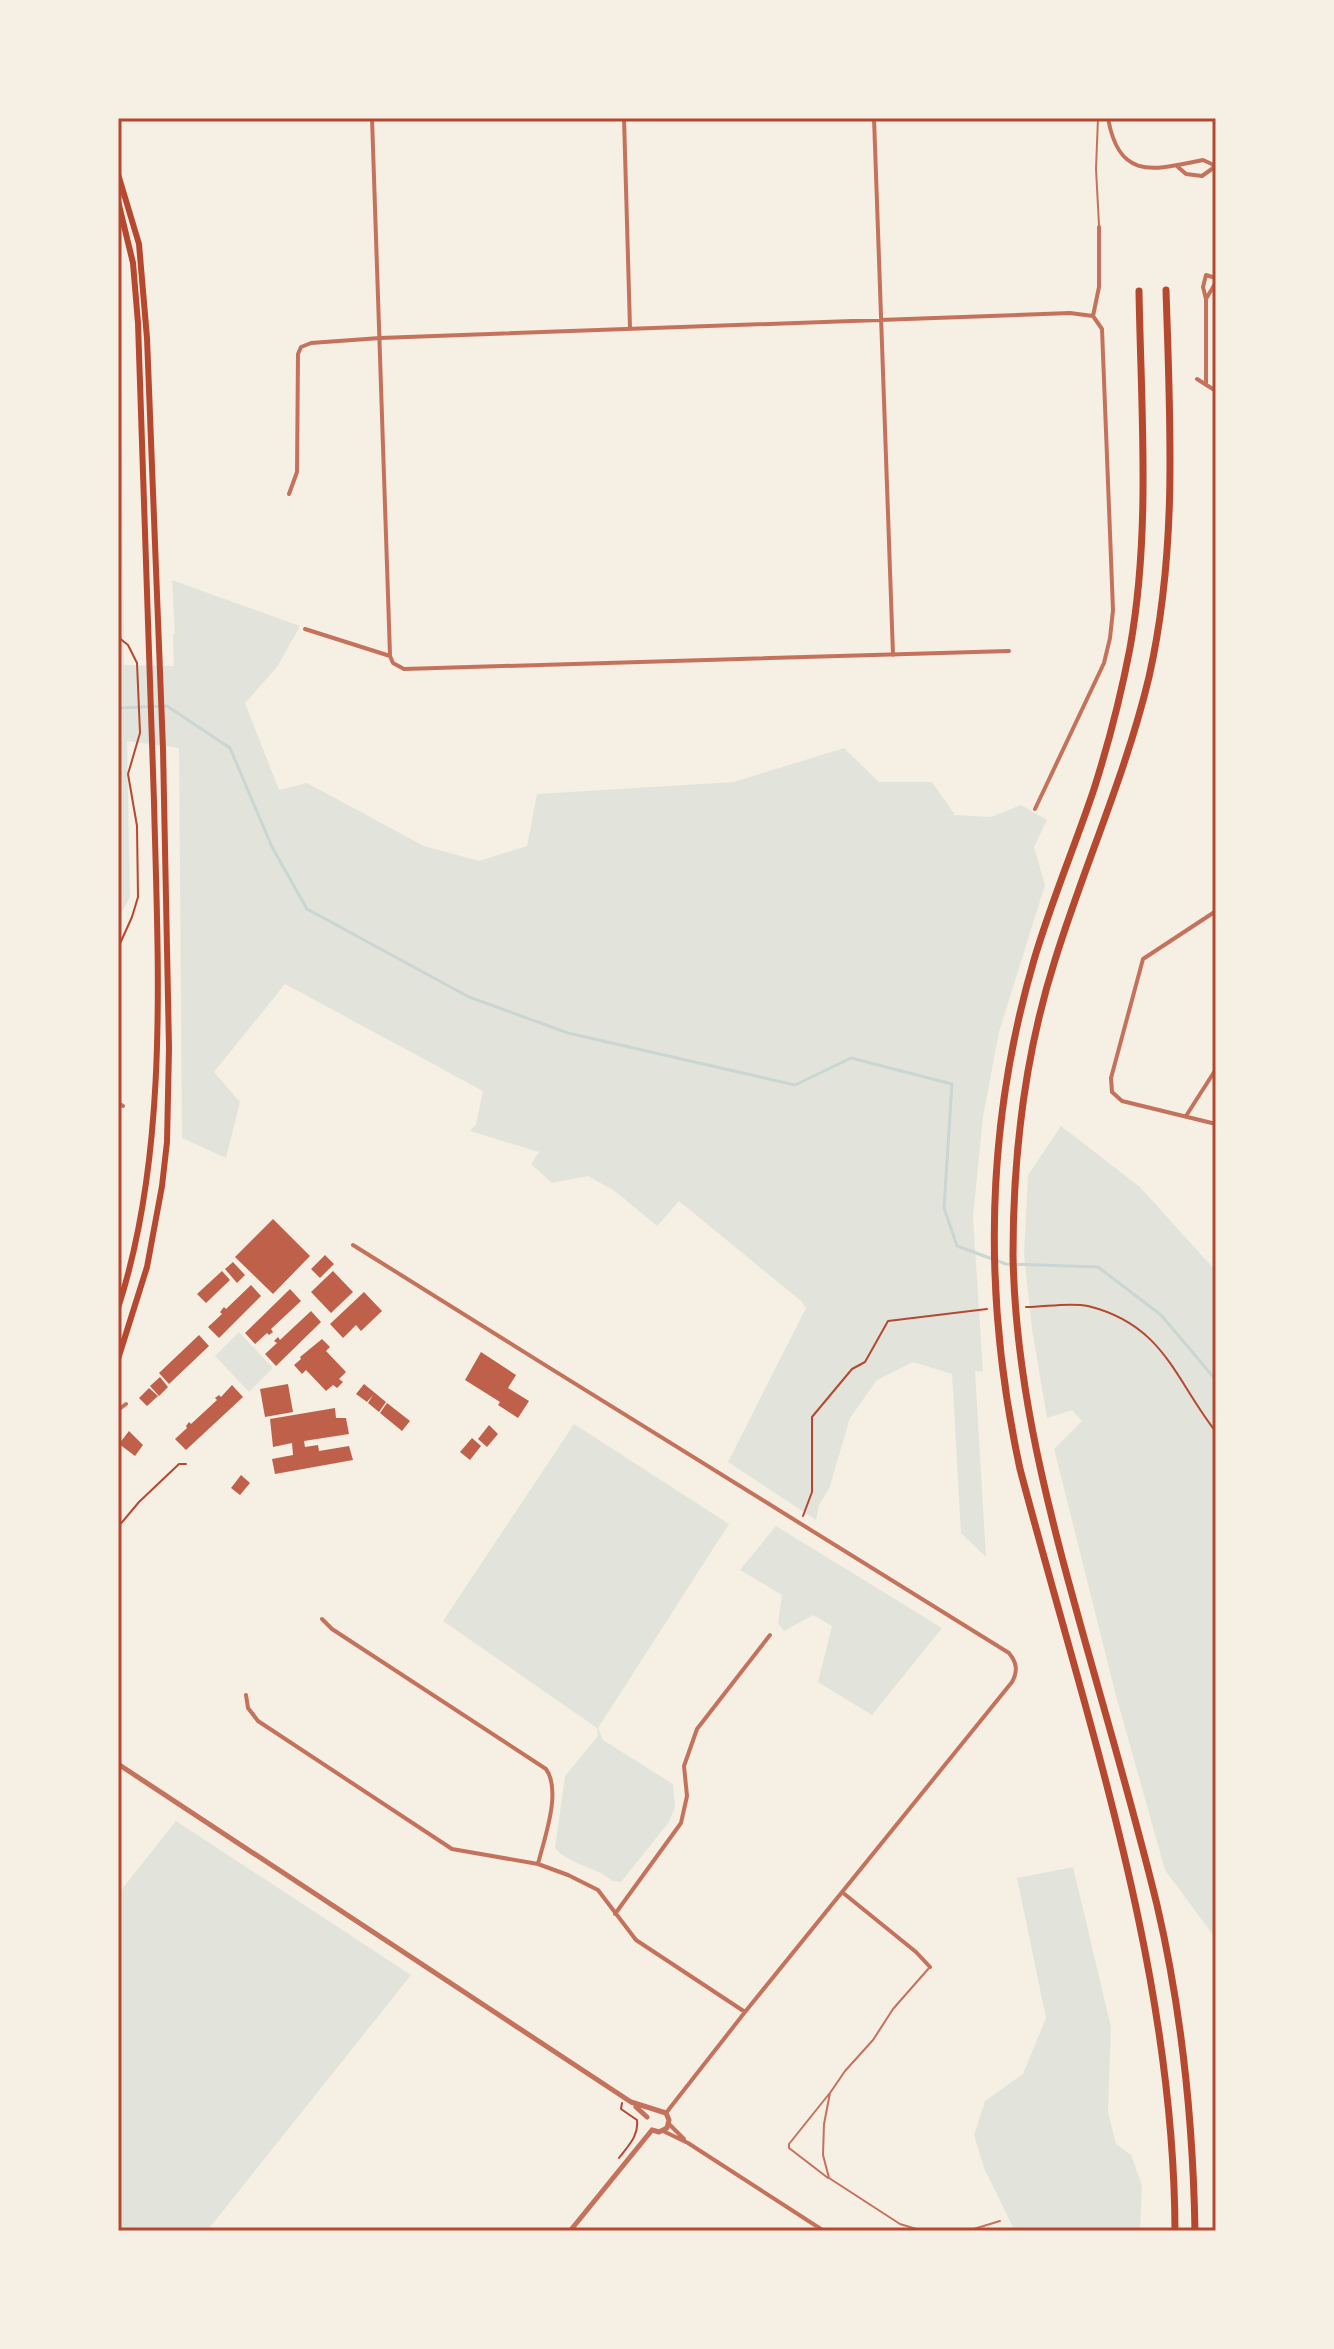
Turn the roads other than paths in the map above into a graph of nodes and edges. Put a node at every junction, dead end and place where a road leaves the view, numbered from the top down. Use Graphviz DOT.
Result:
graph roads {
  1 [pos="372,118"];
  2 [pos="624,118"];
  3 [pos="874,118"];
  4 [pos="1098,118"];
  5 [pos="1108,118"];
  6 [pos="1216,166"];
  7 [pos="1178,167"];
  8 [pos="118,174"];
  9 [pos="118,201"];
  10 [pos="1099,227"];
  11 [pos="1216,280"];
  12 [pos="1166,290"];
  13 [pos="1139,291"];
  14 [pos="1206,299"];
  15 [pos="1093,316"];
  16 [pos="880,319"];
  17 [pos="630,328"];
  18 [pos="380,338"];
  19 [pos="1197,379"];
  20 [pos="1206,385"];
  21 [pos="1216,391"];
  22 [pos="289,494"];
  23 [pos="305,629"];
  24 [pos="1009,651"];
  25 [pos="390,656"];
  26 [pos="893,656"];
  27 [pos="1035,809"];
  28 [pos="1216,911"];
  29 [pos="1216,1069"];
  30 [pos="1186,1116"];
  31 [pos="1216,1124"];
  32 [pos="353,1245"];
  33 [pos="118,1308"];
  34 [pos="118,1359"];
  35 [pos="126,1404"];
  36 [pos="118,1410"];
  37 [pos="322,1619"];
  38 [pos="770,1635"];
  39 [pos="246,1695"];
  40 [pos="119,1766"];
  41 [pos="538,1864"];
  42 [pos="842,1892"];
  43 [pos="615,1914"];
  44 [pos="930,1967"];
  45 [pos="745,2012"];
  46 [pos="830,2093"];
  47 [pos="631,2102"];
  48 [pos="653,2111"];
  49 [pos="666,2113"];
  50 [pos="647,2117"];
  51 [pos="669,2124"];
  52 [pos="652,2130"];
  53 [pos="663,2131"];
  54 [pos="688,2143"];
  55 [pos="829,2178"];
  56 [pos="1000,2221"];
  57 [pos="570,2231"];
  58 [pos="824,2231"];
  59 [pos="923,2231"];
  60 [pos="967,2231"];
  61 [pos="1175,2231"];
  62 [pos="1195,2231"];
  1 -- 18 [label="street"];
  2 -- 17 [label="street"];
  3 -- 16 [label="street"];
  4 -- 10 [label="lane"];
  5 -- 7 [label="street"];
  6 -- 7 [label="street"];
  6 -- 7 [label="street"];
  8 -- 34 [label="main road"];
  9 -- 33 [label="main road"];
  10 -- 15 [label="street"];
  11 -- 14 [label="street"];
  11 -- 14 [label="street"];
  12 -- 62 [label="highway"];
  13 -- 61 [label="highway"];
  14 -- 20 [label="street"];
  15 -- 16 [label="street"];
  15 -- 27 [label="street"];
  16 -- 17 [label="street"];
  16 -- 26 [label="street"];
  17 -- 18 [label="street"];
  18 -- 22 [label="street"];
  18 -- 25 [label="street"];
  19 -- 20 [label="street"];
  20 -- 21 [label="street"];
  23 -- 25 [label="street"];
  24 -- 26 [label="street"];
  25 -- 26 [label="street"];
  28 -- 30 [label="street"];
  29 -- 30 [label="street"];
  30 -- 31 [label="street"];
  32 -- 42 [label="street"];
  35 -- 36 [label="street"];
  37 -- 41 [label="street"];
  38 -- 43 [label="street"];
  39 -- 41 [label="street"];
  40 -- 47 [label="street"];
  41 -- 43 [label="street"];
  42 -- 44 [label="street"];
  42 -- 45 [label="street"];
  43 -- 45 [label="street"];
  44 -- 46 [label="lane"];
  45 -- 49 [label="street"];
  46 -- 55 [label="lane"];
  46 -- 55 [label="lane"];
  47 -- 48 [label="street"];
  47 -- 50 [label="street"];
  48 -- 49 [label="street"];
  48 -- 50 [label="street"];
  49 -- 51 [label="street"];
  50 -- 52 [label="street"];
  51 -- 53 [label="street"];
  51 -- 54 [label="street"];
  52 -- 53 [label="street"];
  52 -- 57 [label="street"];
  53 -- 54 [label="street"];
  54 -- 58 [label="street"];
  55 -- 59 [label="lane"];
  56 -- 60 [label="lane"];
}
